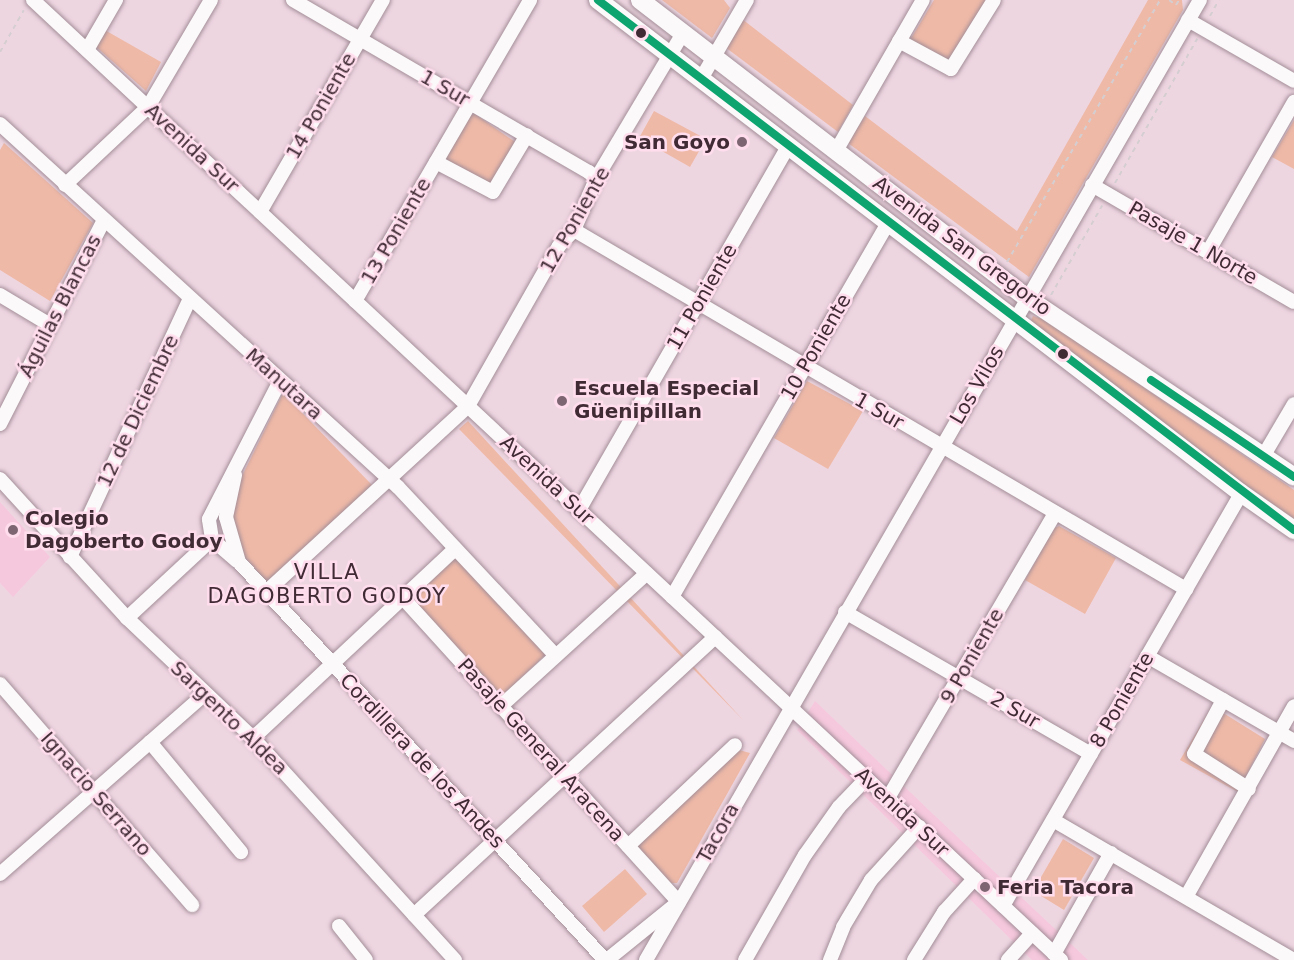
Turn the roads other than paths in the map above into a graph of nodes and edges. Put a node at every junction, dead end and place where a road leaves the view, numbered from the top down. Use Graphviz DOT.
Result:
graph roads {
  1 [pos="116,0"];
  2 [pos="211,0"];
  3 [pos="293,0"];
  4 [pos="383,0"];
  5 [pos="530,0"];
  6 [pos="598,0"];
  7 [pos="639,0"];
  8 [pos="747,0"];
  9 [pos="923,0"];
  10 [pos="994,0"];
  11 [pos="1200,0"];
  12 [pos="30,3"];
  13 [pos="1188,20"];
  14 [pos="683,33"];
  15 [pos="360,39"];
  16 [pos="899,41"];
  17 [pos="87,50"];
  18 [pos="670,56"];
  19 [pos="714,57"];
  20 [pos="701,79"];
  21 [pos="1294,81"];
  22 [pos="1294,102"];
  23 [pos="471,103"];
  24 [pos="148,107"];
  25 [pos="0,124"];
  26 [pos="526,135"];
  27 [pos="788,146"];
  28 [pos="836,151"];
  29 [pos="436,162"];
  30 [pos="596,179"];
  31 [pos="65,185"];
  32 [pos="1092,185"];
  33 [pos="260,212"];
  34 [pos="104,220"];
  35 [pos="888,223"];
  36 [pos="574,230"];
  37 [pos="1208,252"];
  38 [pos="0,295"];
  39 [pos="1027,298"];
  40 [pos="190,299"];
  41 [pos="356,301"];
  42 [pos="1294,302"];
  43 [pos="697,305"];
  44 [pos="1014,320"];
  45 [pos="50,325"];
  46 [pos="805,368"];
  47 [pos="280,381"];
  48 [pos="1294,404"];
  49 [pos="468,406"];
  50 [pos="1,418"];
  51 [pos="941,447"];
  52 [pos="1264,455"];
  53 [pos="235,475"];
  54 [pos="1294,477"];
  55 [pos="0,479"];
  56 [pos="388,479"];
  57 [pos="1241,493"];
  58 [pos="579,510"];
  59 [pos="1055,513"];
  60 [pos="1294,530"];
  61 [pos="212,539"];
  62 [pos="455,549"];
  63 [pos="70,557"];
  64 [pos="239,562"];
  65 [pos="647,573"];
  66 [pos="1186,590"];
  67 [pos="266,592"];
  68 [pos="672,597"];
  69 [pos="403,598"];
  70 [pos="845,612"];
  71 [pos="127,618"];
  72 [pos="715,637"];
  73 [pos="556,656"];
  74 [pos="1147,656"];
  75 [pos="332,664"];
  76 [pos="959,677"];
  77 [pos="0,684"];
  78 [pos="205,694"];
  79 [pos="1223,700"];
  80 [pos="501,706"];
  81 [pos="789,706"];
  82 [pos="1294,706"];
  83 [pos="1280,733"];
  84 [pos="253,738"];
  85 [pos="1294,741"];
  86 [pos="150,742"];
  87 [pos="735,746"];
  88 [pos="1091,754"];
  89 [pos="565,776"];
  90 [pos="867,778"];
  91 [pos="1249,789"];
  92 [pos="94,792"];
  93 [pos="888,798"];
  94 [pos="1053,820"];
  95 [pos="919,827"];
  96 [pos="495,841"];
  97 [pos="628,846"];
  98 [pos="241,852"];
  99 [pos="1111,853"];
  100 [pos="0,874"];
  101 [pos="974,879"];
  102 [pos="1186,897"];
  103 [pos="679,902"];
  104 [pos="192,905"];
  105 [pos="1003,906"];
  106 [pos="414,915"];
  107 [pos="339,926"];
  108 [pos="1032,933"];
  109 [pos="1057,957"];
  110 [pos="1293,959"];
  111 [pos="366,960"];
  112 [pos="455,960"];
  113 [pos="606,960"];
  114 [pos="646,960"];
  115 [pos="745,960"];
  116 [pos="830,960"];
  117 [pos="914,960"];
  118 [pos="1008,960"];
  1 -- 17 [label="street"];
  2 -- 24 [label="street"];
  3 -- 15 [label="street, 1 Sur"];
  4 -- 15 [label="street, 14 Poniente"];
  5 -- 23 [label="street, 13 Poniente"];
  6 -- 18 [label="main road, Avenida San Gregorio"];
  7 -- 14 [label="main road, Avenida San Gregorio"];
  8 -- 19 [label="street"];
  9 -- 16 [label="street"];
  10 -- 16 [label="street"];
  11 -- 13 [label="street, Los Vilos"];
  12 -- 17 [label="street, Avenida Sur"];
  13 -- 21 [label="street"];
  13 -- 32 [label="street, Los Vilos"];
  14 -- 18 [label="street, 12 Poniente"];
  14 -- 19 [label="main road, Avenida San Gregorio"];
  15 -- 23 [label="street, 1 Sur"];
  15 -- 33 [label="street, 14 Poniente"];
  16 -- 28 [label="street"];
  17 -- 24 [label="street, Avenida Sur"];
  18 -- 20 [label="main road, Avenida San Gregorio"];
  18 -- 30 [label="street, 12 Poniente"];
  19 -- 20 [label="street"];
  19 -- 28 [label="main road, Avenida San Gregorio"];
  20 -- 27 [label="main road, Avenida San Gregorio"];
  22 -- 37 [label="street"];
  23 -- 26 [label="street, 1 Sur"];
  23 -- 29 [label="street, 13 Poniente"];
  24 -- 31 [label="street"];
  24 -- 33 [label="street, Avenida Sur"];
  25 -- 31 [label="street, Manutara"];
  26 -- 29 [label="street, 13 Poniente"];
  26 -- 30 [label="street, 1 Sur"];
  27 -- 35 [label="main road, Avenida San Gregorio"];
  27 -- 43 [label="street, 11 Poniente"];
  28 -- 39 [label="main road, Avenida San Gregorio"];
  29 -- 41 [label="street, 13 Poniente"];
  30 -- 36 [label="street, 12 Poniente"];
  31 -- 34 [label="street, Manutara"];
  32 -- 37 [label="street, Pasaje 1 Norte"];
  32 -- 39 [label="street, Los Vilos"];
  33 -- 41 [label="street, Avenida Sur"];
  34 -- 40 [label="street, Manutara"];
  34 -- 45 [label="street, Águilas Blancas"];
  35 -- 44 [label="main road, Avenida San Gregorio"];
  35 -- 46 [label="street, 10 Poniente"];
  36 -- 43 [label="street, 1 Sur"];
  36 -- 49 [label="street, 12 Poniente"];
  37 -- 42 [label="street, Pasaje 1 Norte"];
  38 -- 45 [label="street"];
  39 -- 44 [label="street, Los Vilos"];
  39 -- 52 [label="main road, Avenida San Gregorio"];
  40 -- 47 [label="street, Manutara"];
  40 -- 63 [label="street, 12 de Diciembre"];
  41 -- 49 [label="street, Avenida Sur"];
  43 -- 46 [label="street, 1 Sur"];
  43 -- 58 [label="street, 11 Poniente"];
  44 -- 51 [label="street, Los Vilos"];
  44 -- 57 [label="main road, Avenida San Gregorio"];
  45 -- 50 [label="street, Águilas Blancas"];
  46 -- 51 [label="street, 1 Sur"];
  46 -- 68 [label="street, 10 Poniente"];
  47 -- 53 [label="street"];
  47 -- 56 [label="street, Manutara"];
  48 -- 52 [label="street"];
  49 -- 56 [label="street, 12 Poniente"];
  49 -- 58 [label="street, Avenida Sur"];
  51 -- 59 [label="street, 1 Sur"];
  51 -- 70 [label="street, Los Vilos"];
  52 -- 54 [label="main road, Avenida San Gregorio"];
  53 -- 61 [label="street"];
  53 -- 64 [label="street, Cordillera de los Andes"];
  55 -- 63 [label="street, Sargento Aldea"];
  56 -- 62 [label="street, Manutara"];
  56 -- 67 [label="street, 12 Poniente"];
  57 -- 60 [label="main road, Avenida San Gregorio"];
  57 -- 66 [label="street, 8 Poniente"];
  58 -- 65 [label="street, Avenida Sur"];
  59 -- 66 [label="street, 1 Sur"];
  59 -- 76 [label="street, 9 Poniente"];
  61 -- 64 [label="street, Cordillera de los Andes"];
  61 -- 71 [label="street"];
  62 -- 69 [label="street"];
  62 -- 73 [label="street, Manutara"];
  63 -- 71 [label="street, Sargento Aldea"];
  64 -- 67 [label="street, Cordillera de los Andes"];
  65 -- 68 [label="street, Avenida Sur"];
  65 -- 73 [label="street"];
  66 -- 74 [label="street, 8 Poniente"];
  67 -- 75 [label="street, Cordillera de los Andes"];
  68 -- 72 [label="street, Avenida Sur"];
  69 -- 75 [label="street"];
  69 -- 80 [label="street, Pasaje General Aracena"];
  70 -- 76 [label="street, 2 Sur"];
  70 -- 81 [label="street, Los Vilos"];
  71 -- 78 [label="street, Sargento Aldea"];
  72 -- 81 [label="street, Avenida Sur"];
  72 -- 89 [label="street"];
  73 -- 80 [label="street"];
  74 -- 79 [label="street"];
  74 -- 88 [label="street, 8 Poniente"];
  75 -- 84 [label="street"];
  75 -- 96 [label="street, Cordillera de los Andes"];
  76 -- 88 [label="street, 2 Sur"];
  76 -- 93 [label="street, 9 Poniente"];
  77 -- 92 [label="street, Ignacio Serrano"];
  78 -- 84 [label="street, Sargento Aldea"];
  78 -- 86 [label="street"];
  79 -- 83 [label="street"];
  79 -- 91 [label="street"];
  80 -- 89 [label="street, Pasaje General Aracena"];
  81 -- 90 [label="street, Avenida Sur"];
  81 -- 103 [label="street, Tacora"];
  82 -- 83 [label="street"];
  83 -- 85 [label="street"];
  83 -- 91 [label="street"];
  84 -- 106 [label="street, Sargento Aldea"];
  86 -- 92 [label="street"];
  86 -- 98 [label="street"];
  87 -- 97 [label="street"];
  88 -- 94 [label="street, 8 Poniente"];
  89 -- 96 [label="street"];
  89 -- 97 [label="street, Pasaje General Aracena"];
  90 -- 93 [label="street, Avenida Sur"];
  90 -- 115 [label="street"];
  91 -- 102 [label="street"];
  92 -- 100 [label="street"];
  92 -- 104 [label="street, Ignacio Serrano"];
  93 -- 95 [label="street, Avenida Sur"];
  94 -- 99 [label="street"];
  94 -- 105 [label="street, 8 Poniente"];
  95 -- 101 [label="street, Avenida Sur"];
  95 -- 116 [label="street"];
  96 -- 106 [label="street"];
  96 -- 113 [label="street, Cordillera de los Andes"];
  97 -- 103 [label="street, Pasaje General Aracena"];
  99 -- 102 [label="street"];
  99 -- 109 [label="street"];
  101 -- 105 [label="street, Avenida Sur"];
  101 -- 117 [label="street"];
  102 -- 110 [label="street"];
  103 -- 113 [label="street"];
  103 -- 114 [label="street, Tacora"];
  105 -- 108 [label="street, Avenida Sur"];
  106 -- 112 [label="street, Sargento Aldea"];
  107 -- 111 [label="street"];
  108 -- 109 [label="street, Avenida Sur"];
  108 -- 118 [label="street"];
}
